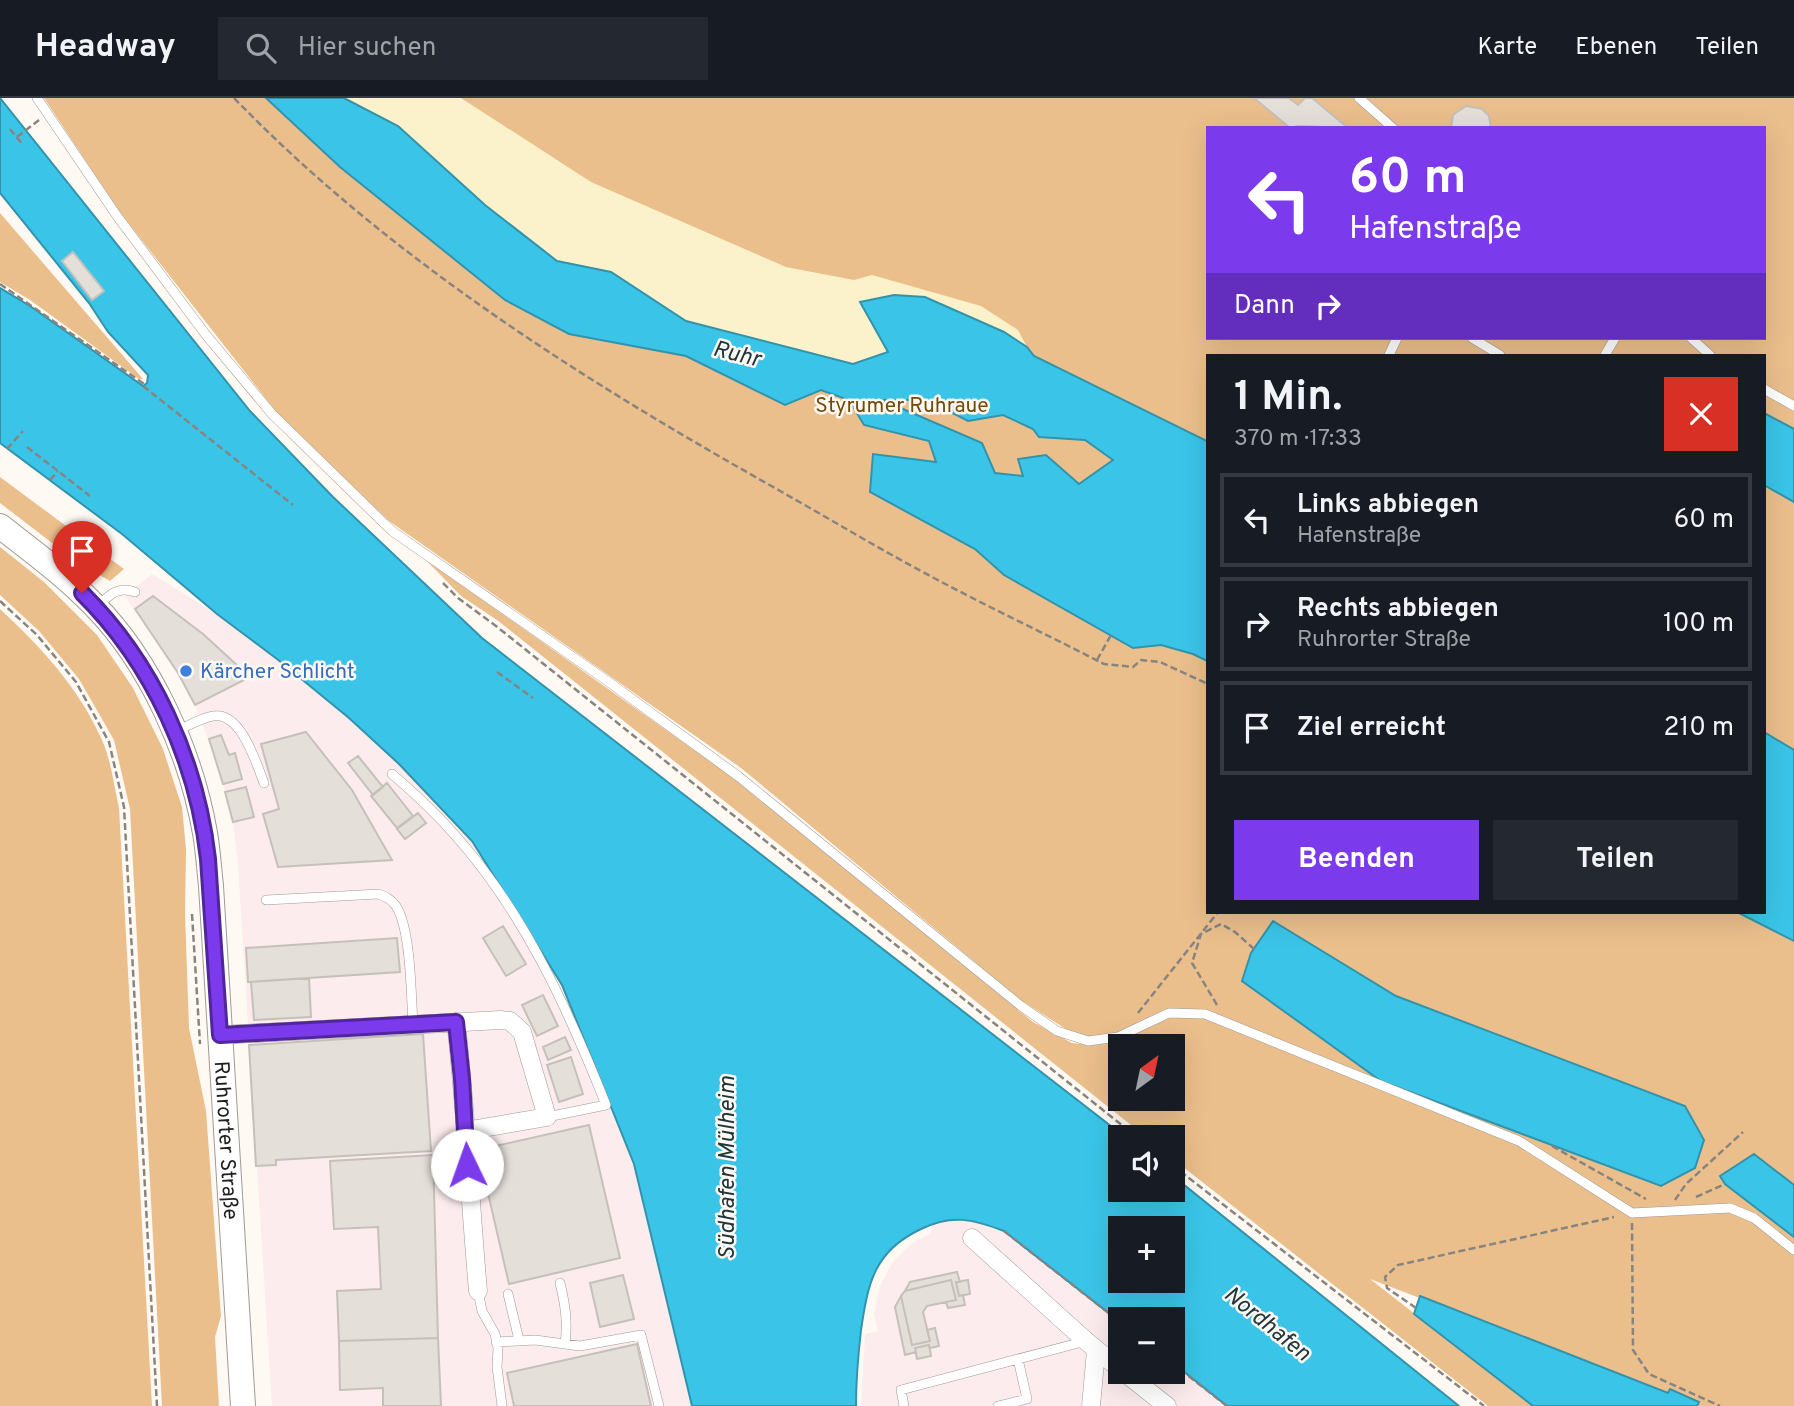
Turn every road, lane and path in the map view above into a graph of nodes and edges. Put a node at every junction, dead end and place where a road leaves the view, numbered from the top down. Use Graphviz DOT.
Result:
graph roads {
  1 [pos="37,98"];
  2 [pos="234,98"];
  3 [pos="1359,98"];
  4 [pos="48,113"];
  5 [pos="1391,126"];
  6 [pos="10,129"];
  7 [pos="17,137"];
  8 [pos="23,145"];
  9 [pos="0,284"];
  10 [pos="1475,340"];
  11 [pos="1693,340"];
  12 [pos="1498,354"];
  13 [pos="1709,354"];
  14 [pos="1766,390"];
  15 [pos="1794,406"];
  16 [pos="23,430"];
  17 [pos="27,447"];
  18 [pos="7,449"];
  19 [pos="58,471"];
  20 [pos="50,480"];
  21 [pos="90,496"];
  22 [pos="293,505"];
  23 [pos="0,526"];
  24 [pos="439,579"];
  25 [pos="135,592"];
  26 [pos="0,601"];
  27 [pos="96,607"];
  28 [pos="1111,635"];
  29 [pos="1097,660"];
  30 [pos="497,672"];
  31 [pos="1206,683"];
  32 [pos="533,698"];
  33 [pos="175,732"];
  34 [pos="392,774"];
  35 [pos="264,783"];
  36 [pos="266,900"];
  37 [pos="192,904"];
  38 [pos="1216,914"];
  39 [pos="1201,934"];
  40 [pos="1254,949"];
  41 [pos="456,1022"];
  42 [pos="1228,1023"];
  43 [pos="413,1024"];
  44 [pos="1120,1034"];
  45 [pos="1124,1034"];
  46 [pos="209,1036"];
  47 [pos="1108,1038"];
  48 [pos="547,1117"];
  49 [pos="1122,1125"];
  50 [pos="465,1131"];
  51 [pos="1743,1132"];
  52 [pos="1547,1143"];
  53 [pos="1185,1175"];
  54 [pos="1668,1211"];
  55 [pos="1632,1213"];
  56 [pos="1004,1231"];
  57 [pos="972,1238"];
  58 [pos="1794,1250"];
  59 [pos="560,1283"];
  60 [pos="478,1291"];
  61 [pos="508,1294"];
  62 [pos="1416,1308"];
  63 [pos="1108,1313"];
  64 [pos="519,1340"];
  65 [pos="496,1342"];
  66 [pos="565,1343"];
  67 [pos="1091,1346"];
  68 [pos="1018,1359"];
  69 [pos="1108,1360"];
  70 [pos="1185,1373"];
  71 [pos="1139,1384"];
  72 [pos="157,1406"];
  73 [pos="243,1406"];
  74 [pos="502,1406"];
  75 [pos="659,1406"];
  76 [pos="904,1406"];
  77 [pos="998,1406"];
  78 [pos="1091,1406"];
  79 [pos="1167,1406"];
  80 [pos="1227,1406"];
  81 [pos="1484,1406"];
  82 [pos="1720,1406"];
  1 -- 4 [label="lane"];
  2 -- 29 [label="path"];
  3 -- 5 [label="lane"];
  4 -- 7 [label="path"];
  4 -- 47 [label="lane"];
  6 -- 7 [label="path"];
  7 -- 8 [label="path"];
  9 -- 22 [label="path"];
  10 -- 12 [label="lane"];
  11 -- 13 [label="lane"];
  14 -- 15 [label="lane"];
  16 -- 18 [label="path"];
  17 -- 19 [label="path"];
  19 -- 20 [label="path"];
  19 -- 21 [label="path"];
  23 -- 27 [label="main road, Ruhrorter Straße"];
  24 -- 49 [label="path"];
  25 -- 27 [label="lane"];
  26 -- 72 [label="path"];
  27 -- 33 [label="main road, Ruhrorter Straße"];
  28 -- 29 [label="path"];
  29 -- 31 [label="path"];
  30 -- 32 [label="path"];
  33 -- 35 [label="lane"];
  33 -- 46 [label="main road, Ruhrorter Straße"];
  34 -- 48 [label="lane"];
  36 -- 43 [label="lane"];
  37 -- 46 [label="path"];
  38 -- 39 [label="path"];
  39 -- 40 [label="path"];
  39 -- 42 [label="path"];
  39 -- 44 [label="path"];
  41 -- 43 [label="street"];
  41 -- 48 [label="street"];
  41 -- 50 [label="street"];
  42 -- 45 [label="lane"];
  42 -- 55 [label="lane"];
  43 -- 46 [label="street"];
  46 -- 73 [label="main road, Ruhrorter Straße"];
  48 -- 50 [label="street"];
  50 -- 60 [label="street"];
  51 -- 54 [label="path"];
  52 -- 54 [label="path"];
  53 -- 81 [label="path"];
  54 -- 55 [label="lane"];
  54 -- 58 [label="lane"];
  55 -- 62 [label="path"];
  55 -- 82 [label="path"];
  56 -- 63 [label="path"];
  57 -- 67 [label="street"];
  59 -- 66 [label="lane"];
  60 -- 65 [label="lane"];
  61 -- 64 [label="lane"];
  64 -- 65 [label="lane"];
  64 -- 66 [label="lane"];
  65 -- 74 [label="lane"];
  66 -- 75 [label="lane"];
  67 -- 68 [label="lane"];
  67 -- 69 [label="street"];
  67 -- 78 [label="street"];
  68 -- 76 [label="lane"];
  68 -- 77 [label="lane"];
  70 -- 80 [label="path"];
  71 -- 79 [label="street"];
}
